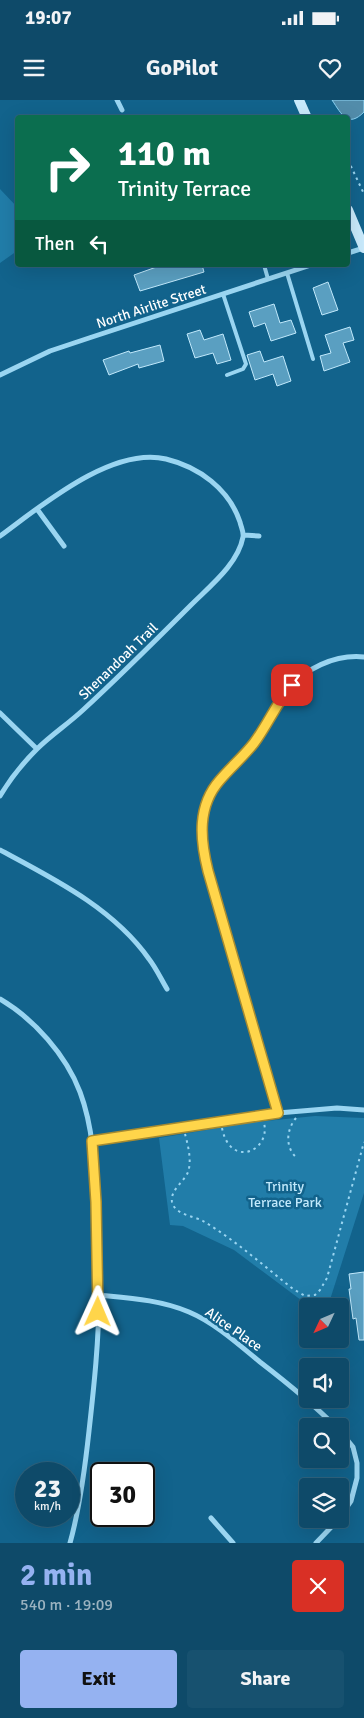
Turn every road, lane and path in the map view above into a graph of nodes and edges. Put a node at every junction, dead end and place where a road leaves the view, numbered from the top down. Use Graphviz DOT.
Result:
graph roads {
  1 [pos="117,100"];
  2 [pos="298,100"];
  3 [pos="122,110"];
  4 [pos="306,115"];
  5 [pos="350,164"];
  6 [pos="364,194"];
  7 [pos="350,215"];
  8 [pos="364,248"];
  9 [pos="350,252"];
  10 [pos="265,267"];
  11 [pos="306,267"];
  12 [pos="287,273"];
  13 [pos="268,279"];
  14 [pos="223,294"];
  15 [pos="313,359"];
  16 [pos="0,375"];
  17 [pos="227,375"];
  18 [pos="37,509"];
  19 [pos="244,535"];
  20 [pos="0,536"];
  21 [pos="259,536"];
  22 [pos="64,546"];
  23 [pos="364,656"];
  24 [pos="0,713"];
  25 [pos="37,748"];
  26 [pos="0,796"];
  27 [pos="0,850"];
  28 [pos="167,989"];
  29 [pos="0,999"];
  30 [pos="364,1110"];
  31 [pos="302,1111"];
  32 [pos="278,1113"];
  33 [pos="262,1116"];
  34 [pos="221,1123"];
  35 [pos="183,1128"];
  36 [pos="92,1141"];
  37 [pos="364,1142"];
  38 [pos="297,1158"];
  39 [pos="99,1295"];
  40 [pos="326,1418"];
  41 [pos="349,1442"];
  42 [pos="349,1505"];
  43 [pos="211,1518"];
  44 [pos="330,1528"];
  45 [pos="70,1543"];
  46 [pos="234,1543"];
  47 [pos="316,1543"];
  1 -- 3 [label="street"];
  2 -- 4 [label="main road"];
  5 -- 6 [label="path"];
  7 -- 8 [label="main road"];
  8 -- 9 [label="street"];
  10 -- 13 [label="lane"];
  11 -- 12 [label="street, North Airlite Street"];
  12 -- 13 [label="street, North Airlite Street"];
  12 -- 15 [label="lane"];
  13 -- 14 [label="street, North Airlite Street"];
  14 -- 16 [label="street, North Airlite Street"];
  14 -- 17 [label="lane"];
  18 -- 19 [label="street"];
  18 -- 20 [label="street"];
  18 -- 22 [label="street"];
  19 -- 21 [label="street"];
  19 -- 25 [label="street, Shenandoah Trail"];
  23 -- 32 [label="street"];
  24 -- 25 [label="street"];
  25 -- 26 [label="street, Shenandoah Trail"];
  27 -- 28 [label="street"];
  29 -- 36 [label="street"];
  30 -- 31 [label="street"];
  31 -- 32 [label="street"];
  31 -- 38 [label="path"];
  32 -- 33 [label="street"];
  33 -- 34 [label="street"];
  33 -- 34 [label="path"];
  34 -- 35 [label="street"];
  35 -- 36 [label="street"];
  35 -- 37 [label="path"];
  36 -- 39 [label="street"];
  39 -- 40 [label="street, Alice Place"];
  39 -- 45 [label="street"];
  41 -- 42 [label="street"];
  43 -- 46 [label="street"];
  44 -- 47 [label="street"];
}
